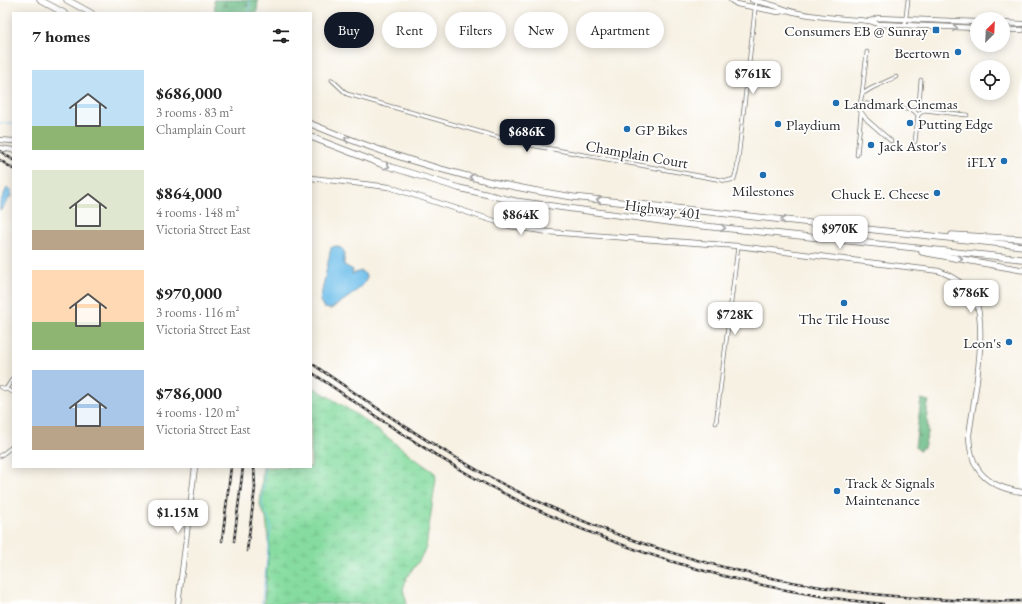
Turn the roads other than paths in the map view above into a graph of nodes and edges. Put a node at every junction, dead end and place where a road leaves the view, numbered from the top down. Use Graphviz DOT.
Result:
graph roads {
  1 [pos="36,0"];
  2 [pos="40,0"];
  3 [pos="67,0"];
  4 [pos="731,0"];
  5 [pos="755,0"];
  6 [pos="908,0"];
  7 [pos="50,5"];
  8 [pos="755,8"];
  9 [pos="787,10"];
  10 [pos="62,12"];
  11 [pos="89,12"];
  12 [pos="906,19"];
  13 [pos="870,21"];
  14 [pos="970,22"];
  15 [pos="1010,23"];
  16 [pos="1022,24"];
  17 [pos="905,25"];
  18 [pos="970,28"];
  19 [pos="1010,30"];
  20 [pos="1022,30"];
  21 [pos="867,52"];
  22 [pos="896,77"];
  23 [pos="332,80"];
  24 [pos="921,80"];
  25 [pos="862,94"];
  26 [pos="860,103"];
  27 [pos="919,104"];
  28 [pos="913,110"];
  29 [pos="924,110"];
  30 [pos="861,113"];
  31 [pos="918,115"];
  32 [pos="967,115"];
  33 [pos="312,124"];
  34 [pos="312,137"];
  35 [pos="0,140"];
  36 [pos="12,141"];
  37 [pos="891,141"];
  38 [pos="915,142"];
  39 [pos="0,148"];
  40 [pos="12,150"];
  41 [pos="857,155"];
  42 [pos="312,178"];
  43 [pos="906,233"];
  44 [pos="1022,239"];
  45 [pos="880,245"];
  46 [pos="738,246"];
  47 [pos="1022,246"];
  48 [pos="1022,259"];
  49 [pos="1022,270"];
  50 [pos="12,380"];
  51 [pos="0,387"];
  52 [pos="6,389"];
  53 [pos="12,392"];
  54 [pos="716,424"];
  55 [pos="12,447"];
  56 [pos="0,456"];
  57 [pos="195,468"];
  58 [pos="1022,492"];
  59 [pos="178,604"];
  1 -- 7 [label="highway"];
  2 -- 7 [label="highway"];
  3 -- 11 [label="highway"];
  4 -- 8 [label="main road"];
  5 -- 8 [label="street"];
  5 -- 9 [label="main road"];
  6 -- 12 [label="street"];
  7 -- 10 [label="highway"];
  8 -- 9 [label="main road"];
  8 -- 23 [label="street, Champlain Court"];
  9 -- 13 [label="main road"];
  12 -- 13 [label="main road"];
  12 -- 14 [label="main road"];
  12 -- 17 [label="street"];
  13 -- 17 [label="main road"];
  15 -- 16 [label="main road"];
  17 -- 18 [label="main road, one-way"];
  19 -- 20 [label="main road"];
  21 -- 25 [label="street"];
  22 -- 25 [label="street"];
  24 -- 27 [label="street"];
  25 -- 26 [label="street"];
  26 -- 28 [label="street"];
  26 -- 30 [label="street"];
  27 -- 28 [label="street"];
  27 -- 29 [label="street"];
  28 -- 31 [label="street"];
  29 -- 31 [label="street"];
  29 -- 32 [label="street"];
  30 -- 37 [label="street"];
  30 -- 41 [label="street"];
  31 -- 38 [label="street"];
  43 -- 33 [label="highway, Highway 401, one-way"];
  34 -- 45 [label="highway, Highway 401, one-way"];
  35 -- 36 [label="main road"];
  39 -- 40 [label="main road"];
  42 -- 46 [label="main road"];
  43 -- 44 [label="highway"];
  43 -- 47 [label="highway, Highway 401"];
  45 -- 48 [label="highway, Highway 401"];
  45 -- 49 [label="highway, one-way"];
  46 -- 54 [label="street"];
  46 -- 58 [label="main road"];
  50 -- 52 [label="street"];
  51 -- 52 [label="street"];
  52 -- 53 [label="street"];
  55 -- 56 [label="street"];
  57 -- 59 [label="main road"];
}
